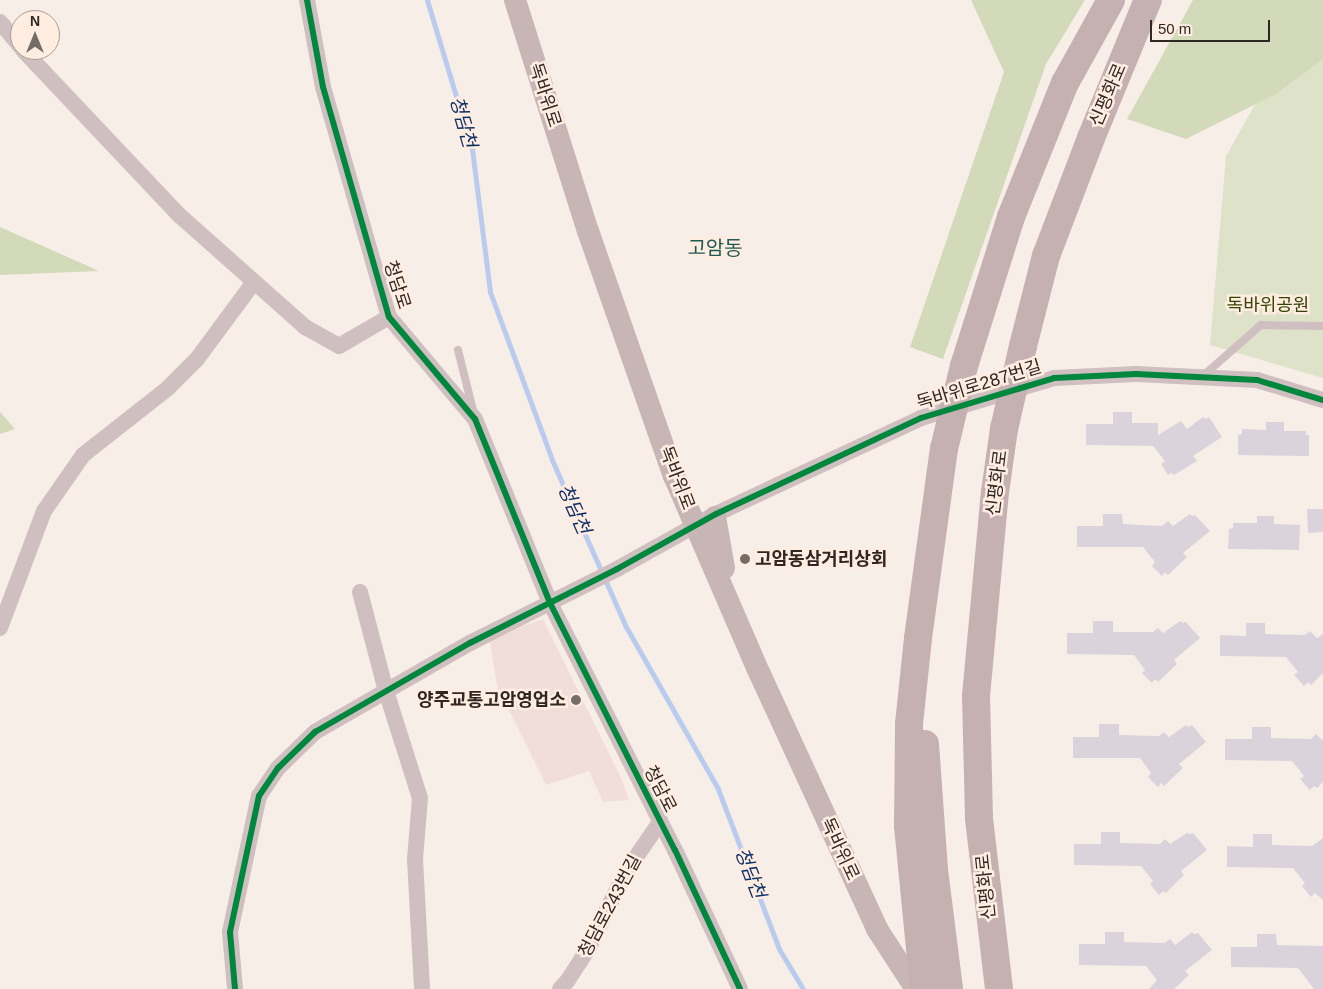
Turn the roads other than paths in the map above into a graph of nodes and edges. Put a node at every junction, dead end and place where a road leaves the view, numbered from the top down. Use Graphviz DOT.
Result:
graph roads {
  1 [pos="307,0"];
  2 [pos="514,0"];
  3 [pos="1110,0"];
  4 [pos="1148,0"];
  5 [pos="0,22"];
  6 [pos="10,34"];
  7 [pos="32,60"];
  8 [pos="254,282"];
  9 [pos="388,317"];
  10 [pos="1323,326"];
  11 [pos="458,350"];
  12 [pos="1204,376"];
  13 [pos="1323,400"];
  14 [pos="475,419"];
  15 [pos="709,519"];
  16 [pos="360,592"];
  17 [pos="555,601"];
  18 [pos="0,628"];
  19 [pos="918,638"];
  20 [pos="386,692"];
  21 [pos="660,822"];
  22 [pos="422,988"];
  23 [pos="235,989"];
  24 [pos="560,989"];
  25 [pos="740,989"];
  26 [pos="916,989"];
  27 [pos="924,989"];
  28 [pos="949,989"];
  29 [pos="999,989"];
  1 -- 9 [label="street, 청담로"];
  2 -- 15 [label="main road, 독바위로"];
  3 -- 19 [label="highway, bridge"];
  4 -- 29 [label="highway, 신평화로, bridge"];
  5 -- 6 [label="street"];
  7 -- 8 [label="street, 청담로"];
  8 -- 9 [label="street, 청담로"];
  8 -- 18 [label="street"];
  9 -- 14 [label="street, 청담로"];
  10 -- 12 [label="lane"];
  11 -- 14 [label="lane"];
  12 -- 13 [label="street, 독바위로287번길"];
  12 -- 15 [label="street, 독바위로287번길"];
  14 -- 17 [label="street, 청담로"];
  15 -- 17 [label="street"];
  15 -- 26 [label="main road, 독바위로"];
  16 -- 20 [label="street"];
  17 -- 20 [label="street"];
  17 -- 21 [label="street, 청담로"];
  19 -- 27 [label="highway"];
  19 -- 28 [label="highway"];
  20 -- 22 [label="street"];
  20 -- 23 [label="street"];
  21 -- 24 [label="street, 청담로243번길"];
  21 -- 25 [label="street, 청담로"];
}
